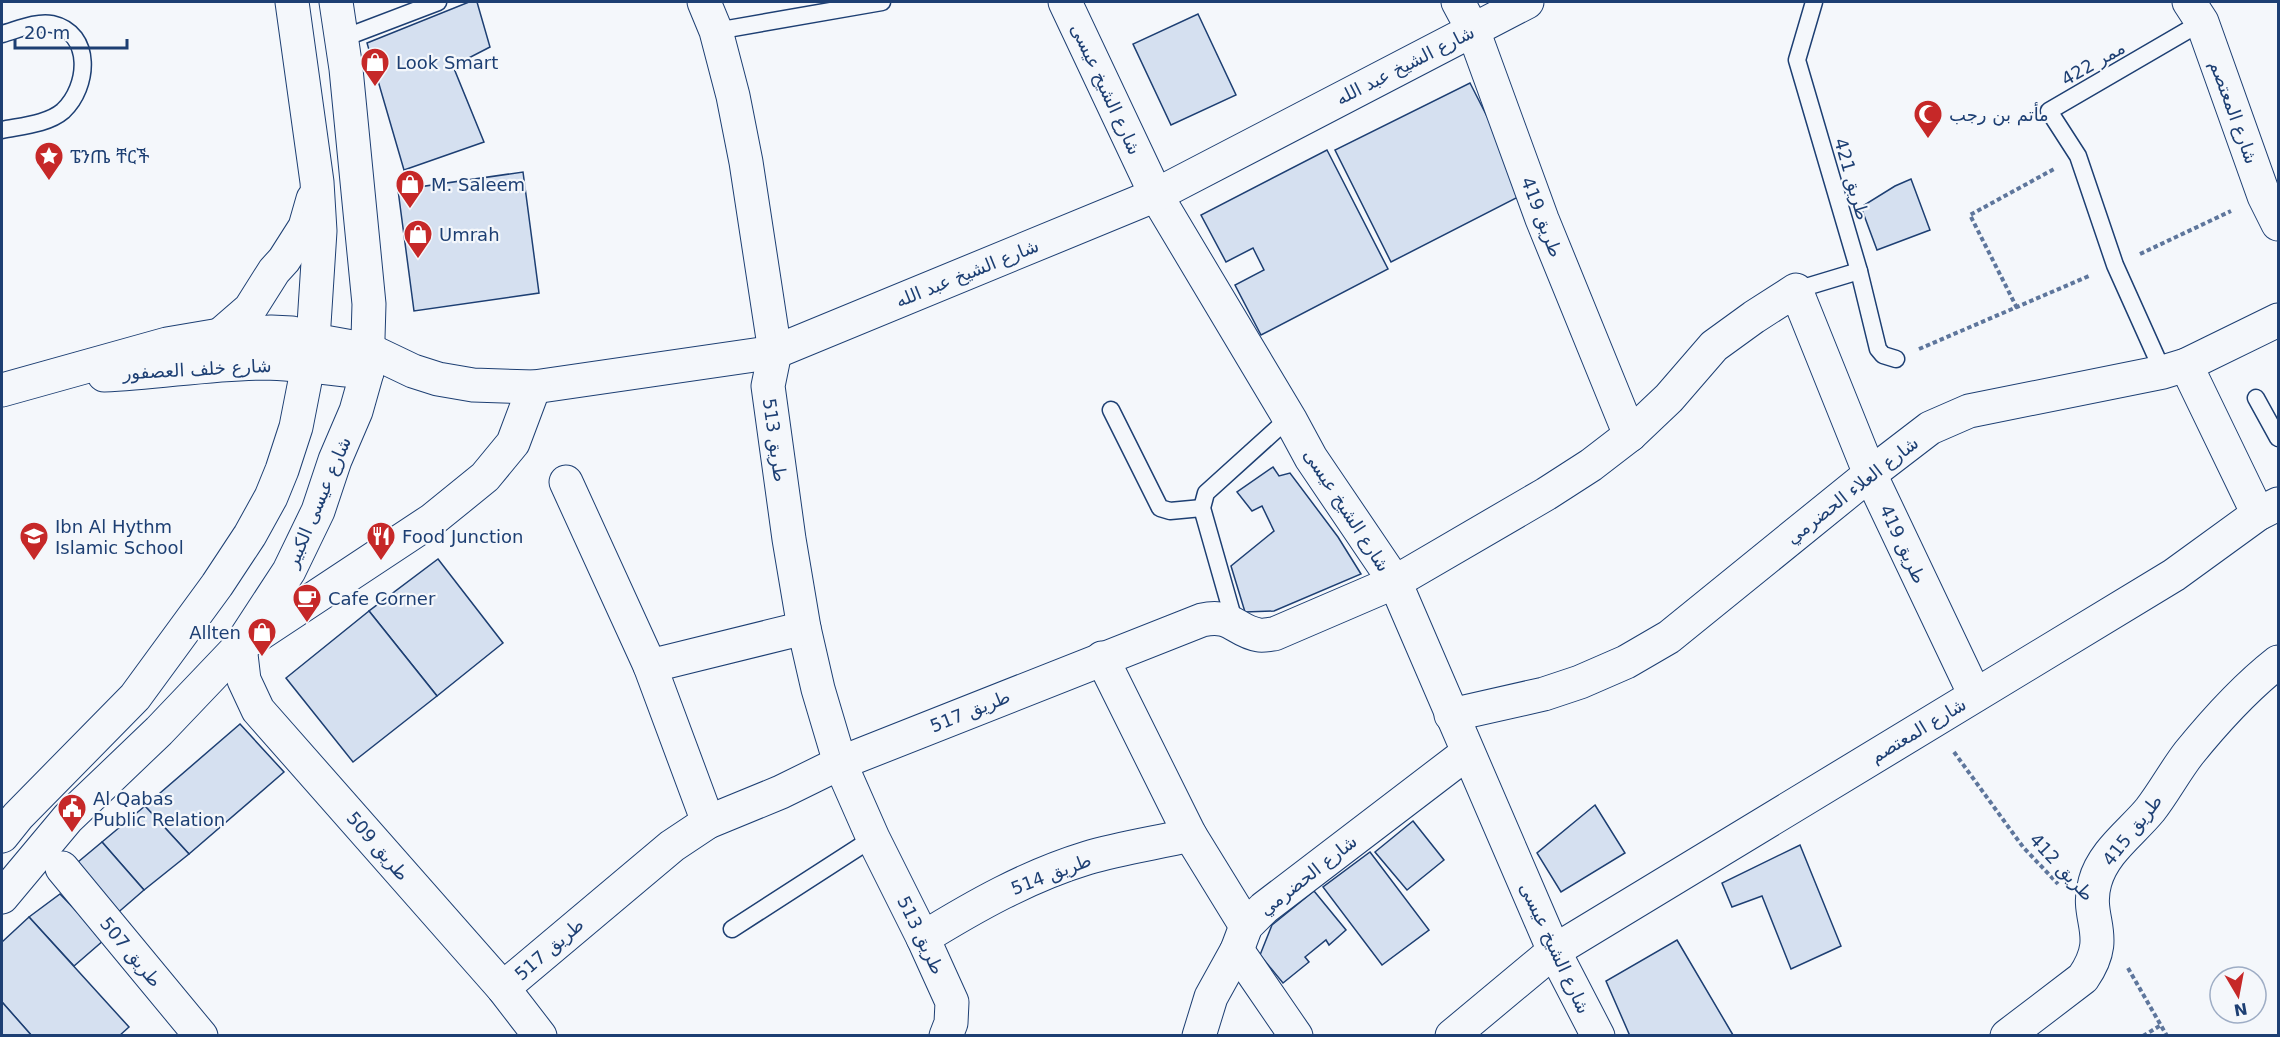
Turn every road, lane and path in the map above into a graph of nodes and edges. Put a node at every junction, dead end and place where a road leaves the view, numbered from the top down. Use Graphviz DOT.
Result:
graph roads {
  1 [pos="292,2"];
  2 [pos="336,2"];
  3 [pos="438,2"];
  4 [pos="882,2"];
  5 [pos="1065,2"];
  6 [pos="1458,2"];
  7 [pos="1527,2"];
  8 [pos="1814,2"];
  9 [pos="2195,12"];
  10 [pos="710,16"];
  11 [pos="1473,30"];
  12 [pos="2,34"];
  13 [pos="340,39"];
  14 [pos="2,130"];
  15 [pos="2078,156"];
  16 [pos="317,182"];
  17 [pos="1156,195"];
  18 [pos="2271,210"];
  19 [pos="2115,265"];
  20 [pos="1859,271"];
  21 [pos="1796,290"];
  22 [pos="2018,308"];
  23 [pos="2278,320"];
  24 [pos="220,335"];
  25 [pos="775,352"];
  26 [pos="311,353"];
  27 [pos="1896,359"];
  28 [pos="368,361"];
  29 [pos="2175,368"];
  30 [pos="63,373"];
  31 [pos="534,387"];
  32 [pos="2,390"];
  33 [pos="2256,398"];
  34 [pos="1111,410"];
  35 [pos="1291,421"];
  36 [pos="1630,435"];
  37 [pos="2278,438"];
  38 [pos="1870,474"];
  39 [pos="567,482"];
  40 [pos="1202,508"];
  41 [pos="2268,509"];
  42 [pos="1395,582"];
  43 [pos="1235,624"];
  44 [pos="804,628"];
  45 [pos="240,646"];
  46 [pos="1102,658"];
  47 [pos="2278,662"];
  48 [pos="650,666"];
  49 [pos="1975,695"];
  50 [pos="1451,715"];
  51 [pos="1932,721"];
  52 [pos="1467,753"];
  53 [pos="840,763"];
  54 [pos="708,822"];
  55 [pos="1190,835"];
  56 [pos="2,836"];
  57 [pos="873,838"];
  58 [pos="62,868"];
  59 [pos="2,897"];
  60 [pos="2096,924"];
  61 [pos="732,929"];
  62 [pos="923,938"];
  63 [pos="1242,938"];
  64 [pos="1554,951"];
  65 [pos="503,988"];
  66 [pos="2161,1025"];
  67 [pos="201,1035"];
  68 [pos="540,1035"];
  69 [pos="946,1035"];
  70 [pos="1199,1035"];
  71 [pos="1296,1035"];
  72 [pos="1452,1035"];
  73 [pos="1598,1035"];
  74 [pos="2007,1035"];
  75 [pos="2143,1035"];
  76 [pos="2167,1035"];
  1 -- 16 [label="street"];
  2 -- 13 [label="street, شارع عيسى الكبير"];
  3 -- 13 [label="lane"];
  4 -- 10 [label="lane"];
  5 -- 17 [label="street, شارع الشيخ عيسى"];
  6 -- 11 [label="street, طريق 419"];
  7 -- 11 [label="street, شارع الشيخ عبد الله"];
  8 -- 20 [label="lane, طريق 421"];
  9 -- 15 [label="lane, ممر 422"];
  9 -- 18 [label="street, شارع المعتصم"];
  10 -- 25 [label="street, طريق 513"];
  11 -- 17 [label="street, شارع الشيخ عبد الله"];
  11 -- 36 [label="street, طريق 419"];
  12 -- 14 [label="lane"];
  13 -- 28 [label="street, شارع عيسى الكبير"];
  15 -- 19 [label="lane, ممر 422"];
  15 -- 22 [label="path"];
  16 -- 24 [label="street"];
  16 -- 26 [label="street"];
  17 -- 25 [label="street, شارع الشيخ عبد الله"];
  17 -- 35 [label="street, شارع الشيخ عيسى"];
  18 -- 19 [label="path"];
  19 -- 22 [label="path"];
  19 -- 29 [label="lane, ممر 422"];
  20 -- 21 [label="lane"];
  20 -- 27 [label="lane, طريق 421"];
  21 -- 36 [label="street"];
  21 -- 38 [label="street, طريق 419"];
  22 -- 27 [label="path"];
  23 -- 29 [label="street, شارع العلاء الحضرمي"];
  24 -- 26 [label="street, شارع خلف العصفور"];
  24 -- 30 [label="street, شارع خلف العصفور"];
  25 -- 31 [label="street, شارع الشيخ عبد الله"];
  25 -- 44 [label="street, طريق 513"];
  26 -- 28 [label="street, شارع خلف العصفور"];
  26 -- 30 [label="street, شارع خلف العصفور"];
  26 -- 56 [label="street"];
  28 -- 31 [label="street, شارع الشيخ عبد الله"];
  28 -- 45 [label="street, شارع عيسى الكبير"];
  29 -- 38 [label="street, شارع العلاء الحضرمي"];
  29 -- 41 [label="street"];
  30 -- 32 [label="street, شارع خلف العصفور"];
  31 -- 45 [label="street"];
  33 -- 37 [label="lane"];
  34 -- 40 [label="lane"];
  35 -- 40 [label="lane"];
  35 -- 42 [label="street, شارع الشيخ عيسى"];
  36 -- 42 [label="street"];
  38 -- 49 [label="street, طريق 419"];
  38 -- 50 [label="street, شارع العلاء الحضرمي"];
  39 -- 48 [label="street"];
  40 -- 43 [label="lane"];
  41 -- 49 [label="street, شارع المعتصم"];
  42 -- 43 [label="street, طريق 517"];
  42 -- 50 [label="street, شارع الشيخ عيسى"];
  43 -- 46 [label="street, طريق 517"];
  44 -- 48 [label="street"];
  44 -- 53 [label="street, طريق 513"];
  45 -- 59 [label="street, شارع عيسى الكبير"];
  45 -- 65 [label="street, طريق 509"];
  46 -- 53 [label="street, طريق 517"];
  46 -- 55 [label="street"];
  47 -- 60 [label="street, طريق 415"];
  48 -- 54 [label="street"];
  49 -- 51 [label="street, شارع المعتصم"];
  50 -- 52 [label="street, شارع الشيخ عيسى"];
  51 -- 60 [label="path, طريق 412"];
  51 -- 64 [label="street, شارع المعتصم"];
  52 -- 63 [label="street, شارع الحضرمي"];
  52 -- 64 [label="street, شارع الشيخ عيسى"];
  53 -- 54 [label="street, طريق 517"];
  53 -- 57 [label="street, طريق 513"];
  54 -- 65 [label="street, طريق 517"];
  55 -- 62 [label="street, طريق 514"];
  55 -- 63 [label="street"];
  57 -- 61 [label="lane"];
  57 -- 62 [label="street, طريق 513"];
  58 -- 67 [label="street, طريق 507"];
  60 -- 66 [label="path, طريق 412"];
  60 -- 74 [label="street, طريق 415"];
  62 -- 69 [label="street, طريق 513"];
  63 -- 70 [label="street, شارع الحضرمي"];
  63 -- 71 [label="street"];
  64 -- 72 [label="street, شارع المعتصم"];
  64 -- 73 [label="street, شارع الشيخ عيسى"];
  65 -- 68 [label="street, طريق 509"];
  66 -- 75 [label="path"];
  66 -- 76 [label="path, طريق 412"];
}
